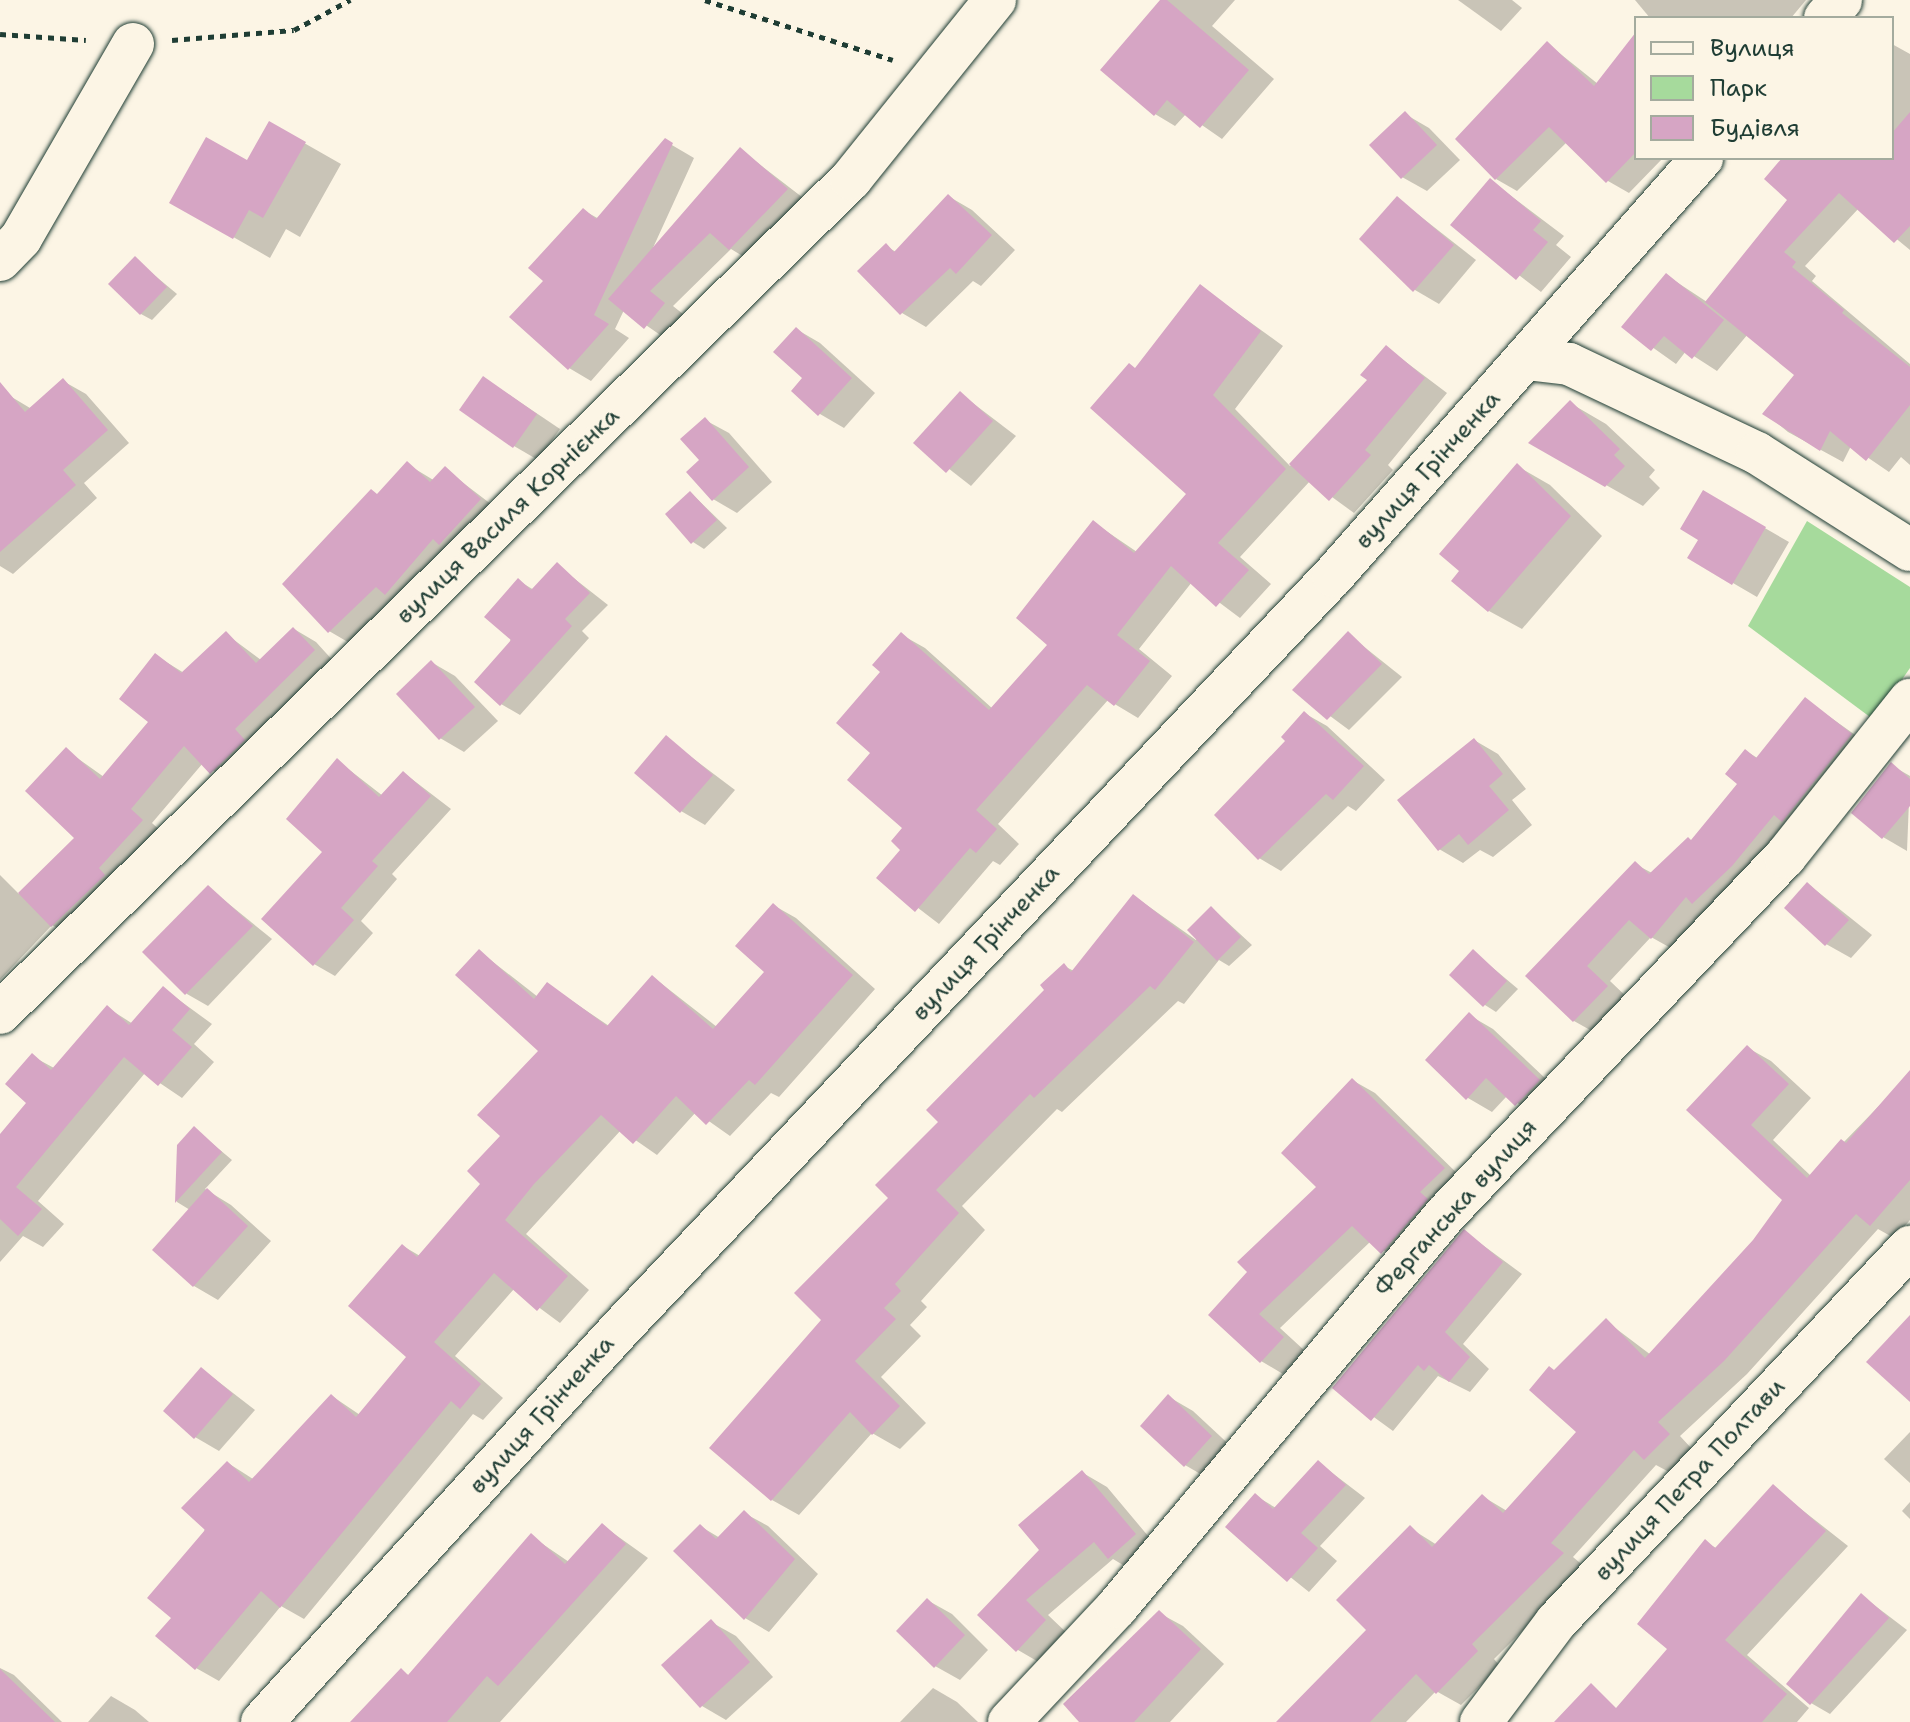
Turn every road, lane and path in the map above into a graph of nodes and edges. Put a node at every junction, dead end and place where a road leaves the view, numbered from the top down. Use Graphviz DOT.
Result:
graph roads {
  1 [pos="350,0"];
  2 [pos="705,0"];
  3 [pos="995,0"];
  4 [pos="1841,0"];
  5 [pos="1827,16"];
  6 [pos="0,34"];
  7 [pos="133,44"];
  8 [pos="936,74"];
  9 [pos="1700,160"];
  10 [pos="0,260"];
  11 [pos="1526,359"];
  12 [pos="1910,550"];
  13 [pos="1910,700"];
  14 [pos="0,1013"];
  15 [pos="1910,1247"];
  16 [pos="262,1722"];
  17 [pos="1009,1722"];
  18 [pos="1481,1722"];
  1 -- 7 [label="path"];
  2 -- 8 [label="path"];
  3 -- 8 [label="street, вулиця Василя Корнієнка"];
  4 -- 5 [label="street"];
  6 -- 7 [label="path"];
  7 -- 10 [label="street"];
  8 -- 14 [label="street, вулиця Василя Корнієнка"];
  9 -- 11 [label="street, вулиця Грінченка"];
  11 -- 12 [label="street"];
  11 -- 16 [label="street, вулиця Грінченка"];
  13 -- 17 [label="street, Ферганська вулиця"];
  15 -- 18 [label="street, вулиця Петра Полтави"];
}
